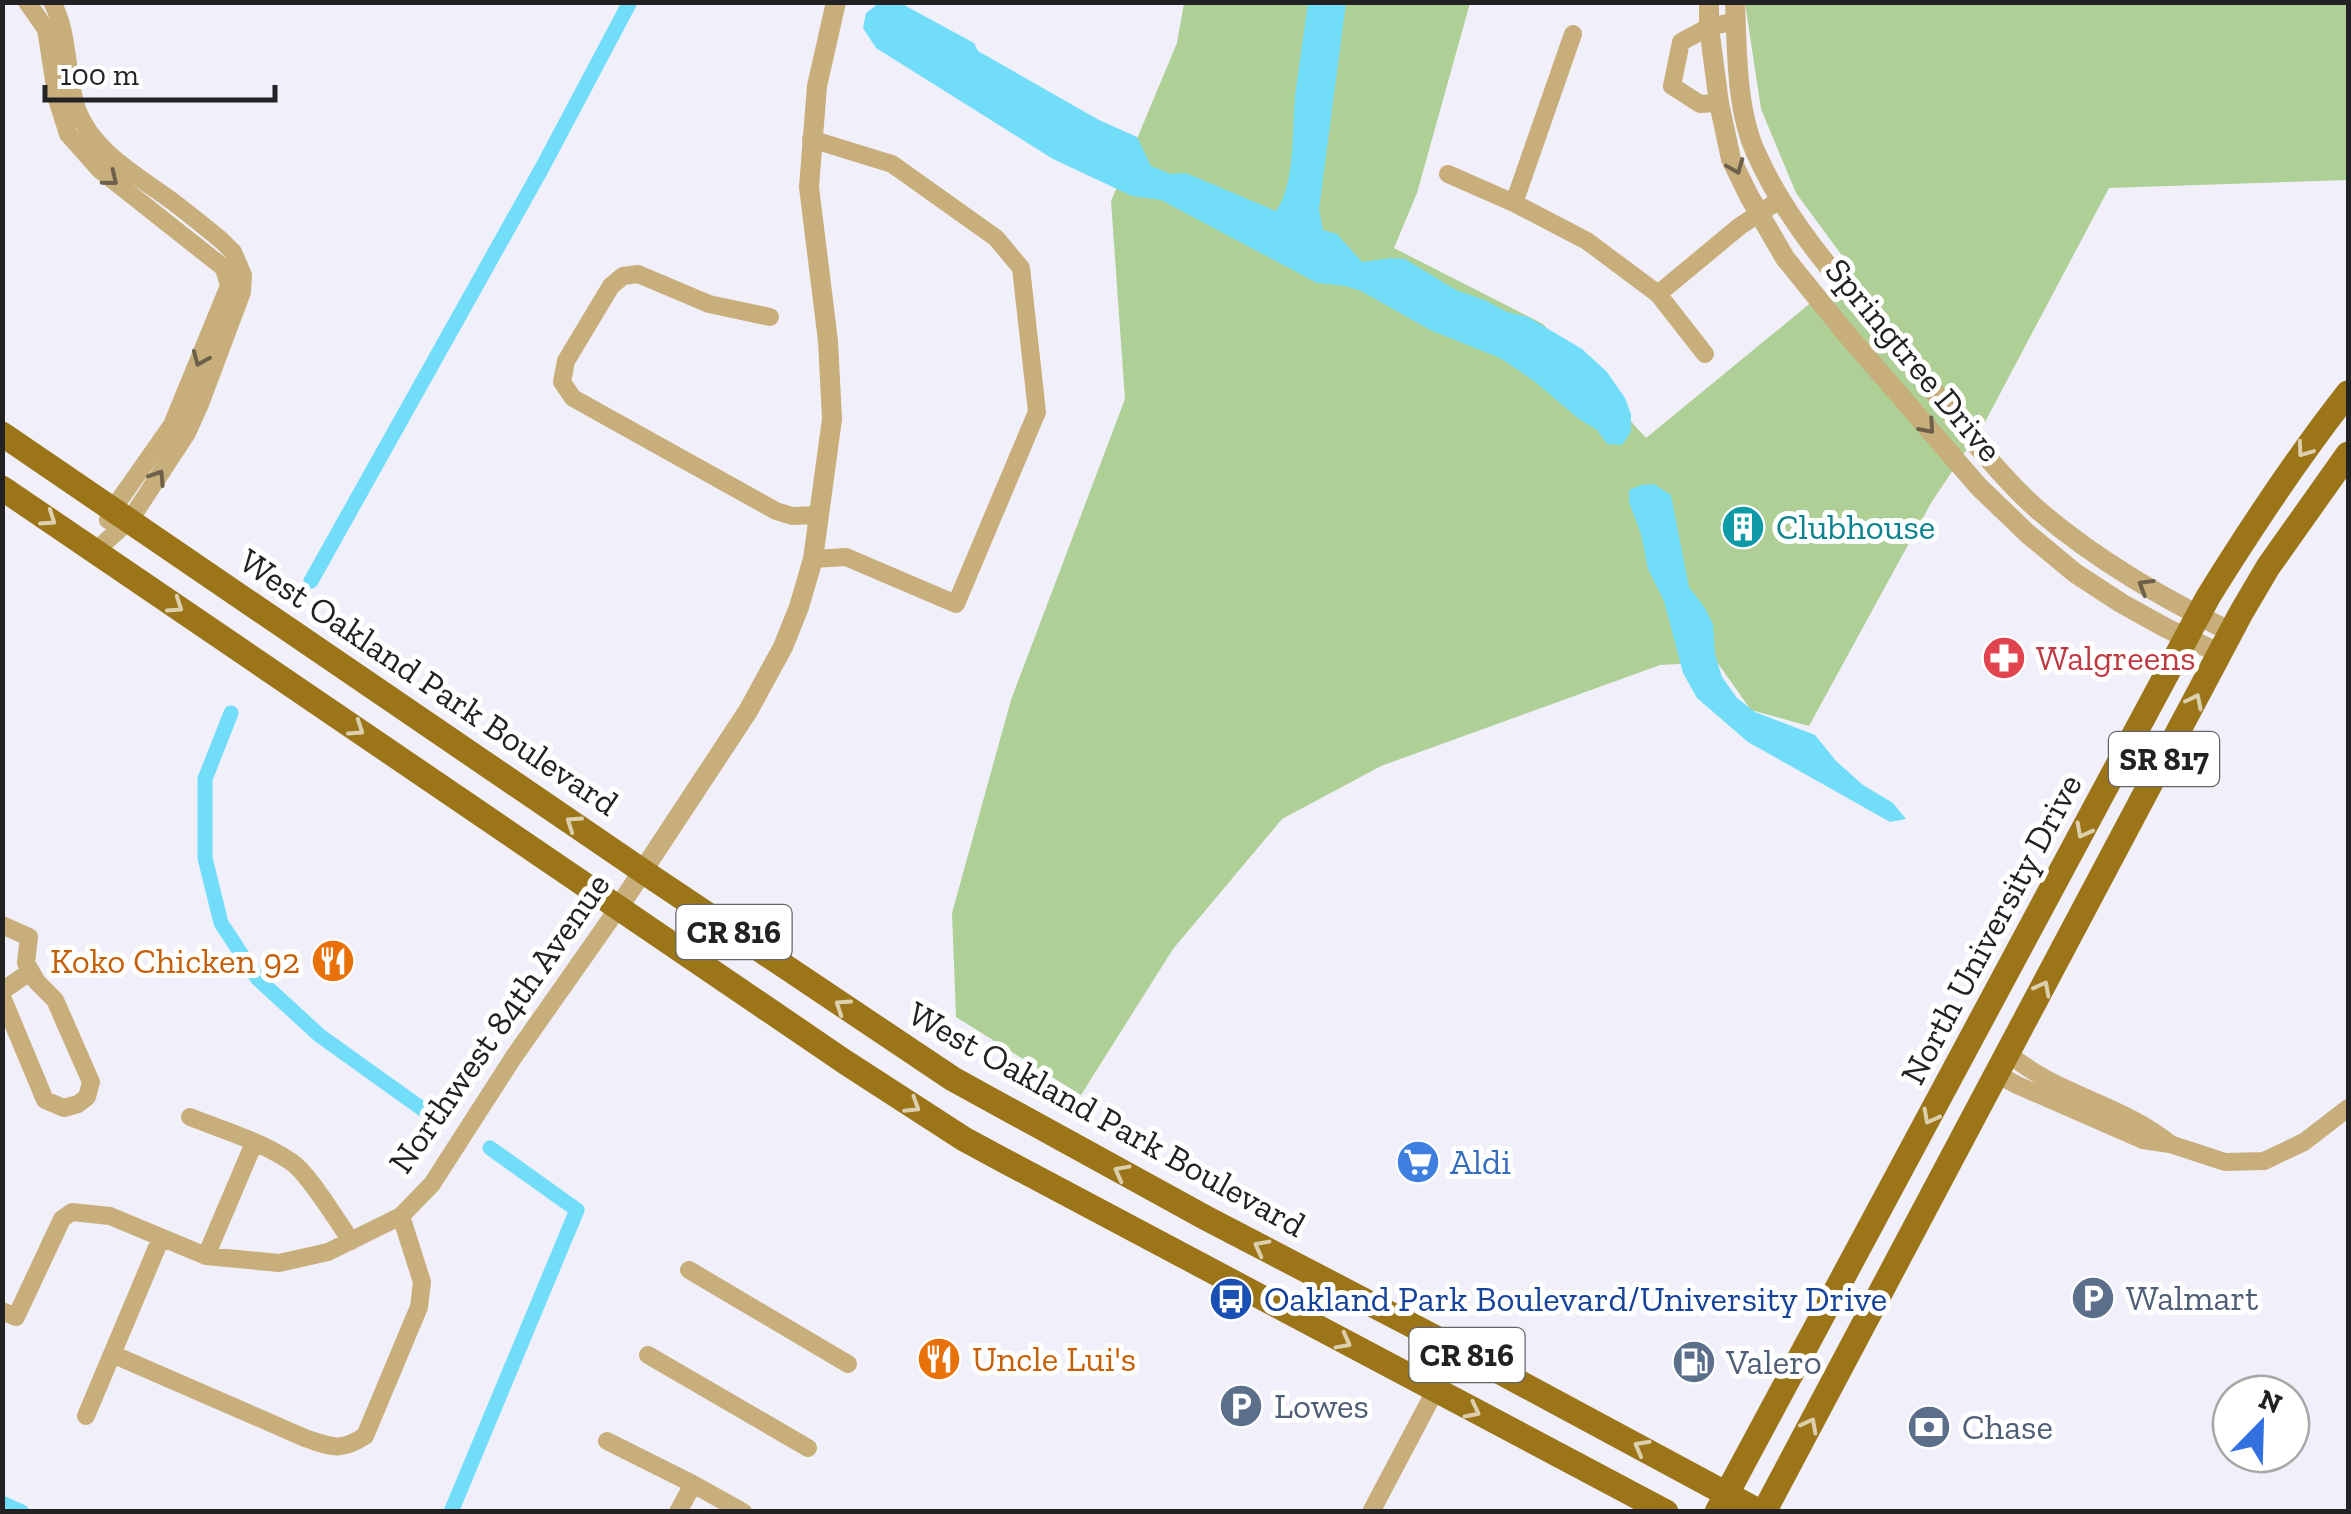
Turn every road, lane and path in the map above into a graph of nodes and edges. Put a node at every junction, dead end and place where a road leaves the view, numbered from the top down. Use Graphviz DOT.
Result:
graph roads {
  1 [pos="26,2"];
  2 [pos="52,2"];
  3 [pos="836,2"];
  4 [pos="1709,2"];
  5 [pos="1736,12"];
  6 [pos="1710,27"];
  7 [pos="1573,34"];
  8 [pos="1720,103"];
  9 [pos="811,139"];
  10 [pos="1448,174"];
  11 [pos="1781,199"];
  12 [pos="1514,203"];
  13 [pos="1760,213"];
  14 [pos="228,260"];
  15 [pos="1658,294"];
  16 [pos="770,317"];
  17 [pos="1705,354"];
  18 [pos="2348,393"];
  19 [pos="2,434"];
  20 [pos="2348,454"];
  21 [pos="2,488"];
  22 [pos="121,514"];
  23 [pos="819,515"];
  24 [pos="95,551"];
  25 [pos="813,559"];
  26 [pos="2192,627"];
  27 [pos="2225,643"];
  28 [pos="644,872"];
  29 [pos="619,907"];
  30 [pos="2,925"];
  31 [pos="2009,969"];
  32 [pos="31,972"];
  33 [pos="2,994"];
  34 [pos="1967,1049"];
  35 [pos="2002,1064"];
  36 [pos="2348,1108"];
  37 [pos="190,1117"];
  38 [pos="1965,1134"];
  39 [pos="254,1142"];
  40 [pos="400,1216"];
  41 [pos="161,1238"];
  42 [pos="351,1241"];
  43 [pos="206,1256"];
  44 [pos="689,1270"];
  45 [pos="9,1314"];
  46 [pos="112,1354"];
  47 [pos="648,1355"];
  48 [pos="848,1364"];
  49 [pos="1435,1391"];
  50 [pos="86,1416"];
  51 [pos="606,1441"];
  52 [pos="808,1448"];
  53 [pos="693,1484"];
  54 [pos="1722,1502"];
  55 [pos="678,1512"];
  56 [pos="743,1512"];
  57 [pos="1371,1512"];
  58 [pos="1666,1512"];
  59 [pos="1762,1512"];
  1 -- 14 [label="street, one-way"];
  2 -- 14 [label="street"];
  3 -- 9 [label="street, Northwest 84th Avenue"];
  4 -- 6 [label="street, Springtree Drive"];
  5 -- 6 [label="street"];
  5 -- 11 [label="street, Springtree Drive"];
  6 -- 8 [label="street, Springtree Drive"];
  6 -- 8 [label="street"];
  7 -- 12 [label="street"];
  8 -- 13 [label="street, Springtree Drive, one-way"];
  9 -- 23 [label="street, Northwest 84th Avenue"];
  9 -- 25 [label="street"];
  10 -- 12 [label="street"];
  11 -- 13 [label="street"];
  26 -- 11 [label="street, Springtree Drive, one-way"];
  12 -- 15 [label="street"];
  13 -- 15 [label="street"];
  13 -- 26 [label="street, Springtree Drive, one-way"];
  14 -- 22 [label="street"];
  15 -- 17 [label="street"];
  16 -- 23 [label="street"];
  18 -- 26 [label="main road, North University Drive / SR 817, one-way"];
  19 -- 22 [label="main road, West Oakland Park Boulevard / CR 816"];
  20 -- 27 [label="main road, North University Drive / SR 817"];
  21 -- 24 [label="main road, CR 816, one-way"];
  22 -- 24 [label="street"];
  28 -- 22 [label="main road, West Oakland Park Boulevard / CR 816, one-way"];
  23 -- 25 [label="street, Northwest 84th Avenue"];
  24 -- 29 [label="main road, CR 816, one-way"];
  25 -- 28 [label="street, Northwest 84th Avenue"];
  26 -- 27 [label="street, Springtree Drive"];
  26 -- 31 [label="main road, North University Drive / SR 817, one-way"];
  35 -- 27 [label="main road, North University Drive / SR 817, one-way"];
  28 -- 29 [label="street, Northwest 84th Avenue"];
  54 -- 28 [label="main road, West Oakland Park Boulevard / CR 816, one-way"];
  29 -- 40 [label="street, Northwest 84th Avenue"];
  29 -- 49 [label="main road, CR 816, one-way"];
  30 -- 32 [label="street"];
  31 -- 34 [label="main road, North University Drive / SR 817"];
  31 -- 35 [label="main road"];
  32 -- 33 [label="street"];
  32 -- 33 [label="street"];
  34 -- 38 [label="main road"];
  34 -- 54 [label="main road, North University Drive / SR 817, one-way"];
  35 -- 36 [label="street"];
  35 -- 38 [label="main road, North University Drive / SR 817"];
  37 -- 39 [label="street"];
  59 -- 38 [label="main road, North University Drive / SR 817, one-way"];
  39 -- 42 [label="street"];
  39 -- 43 [label="street"];
  40 -- 42 [label="street"];
  40 -- 46 [label="street, Northwest 84th Avenue"];
  41 -- 43 [label="street"];
  41 -- 45 [label="street"];
  41 -- 46 [label="street"];
  42 -- 43 [label="street"];
  44 -- 48 [label="street"];
  46 -- 50 [label="street"];
  47 -- 52 [label="street"];
  49 -- 57 [label="street"];
  49 -- 58 [label="main road, CR 816, one-way"];
  51 -- 53 [label="street"];
  53 -- 55 [label="street"];
  53 -- 56 [label="street"];
  54 -- 59 [label="main road, West Oakland Park Boulevard"];
}
